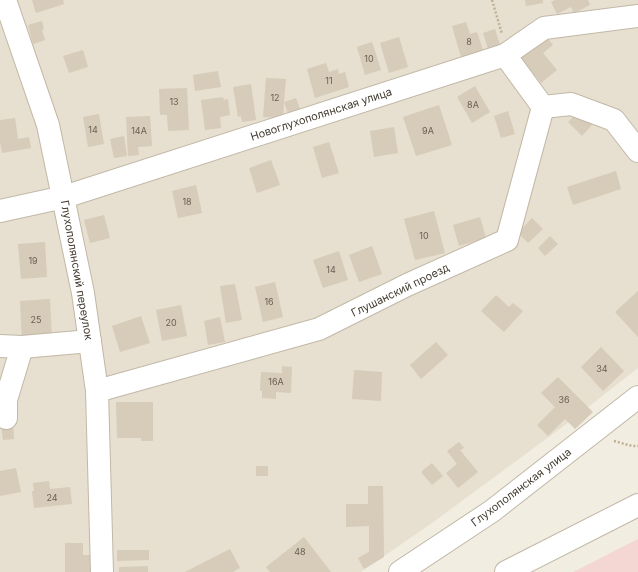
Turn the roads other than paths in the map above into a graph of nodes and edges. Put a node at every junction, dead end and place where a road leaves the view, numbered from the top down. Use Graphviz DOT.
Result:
graph roads {
  1 [pos="5,0"];
  2 [pos="638,16"];
  3 [pos="505,55"];
  4 [pos="543,107"];
  5 [pos="638,151"];
  6 [pos="64,197"];
  7 [pos="0,211"];
  8 [pos="90,341"];
  9 [pos="0,346"];
  10 [pos="22,347"];
  11 [pos="97,391"];
  12 [pos="638,397"];
  13 [pos="6,418"];
  14 [pos="638,505"];
  15 [pos="102,572"];
  16 [pos="400,572"];
  17 [pos="506,572"];
  1 -- 6 [label="street, Глухополянский переулок"];
  2 -- 3 [label="street, Новоглухополянская улица"];
  3 -- 4 [label="street"];
  3 -- 6 [label="street, Новоглухополянская улица"];
  4 -- 5 [label="street"];
  4 -- 11 [label="street, Глушанский проезд"];
  6 -- 7 [label="street, Новоглухополянская улица"];
  6 -- 8 [label="street, Глухополянский переулок"];
  8 -- 10 [label="street"];
  8 -- 11 [label="street, Глухополянский переулок"];
  9 -- 10 [label="street"];
  10 -- 13 [label="street"];
  11 -- 15 [label="street, Глухополянский переулок"];
  12 -- 16 [label="street, Глухополянская улица"];
  14 -- 17 [label="street"];
}
